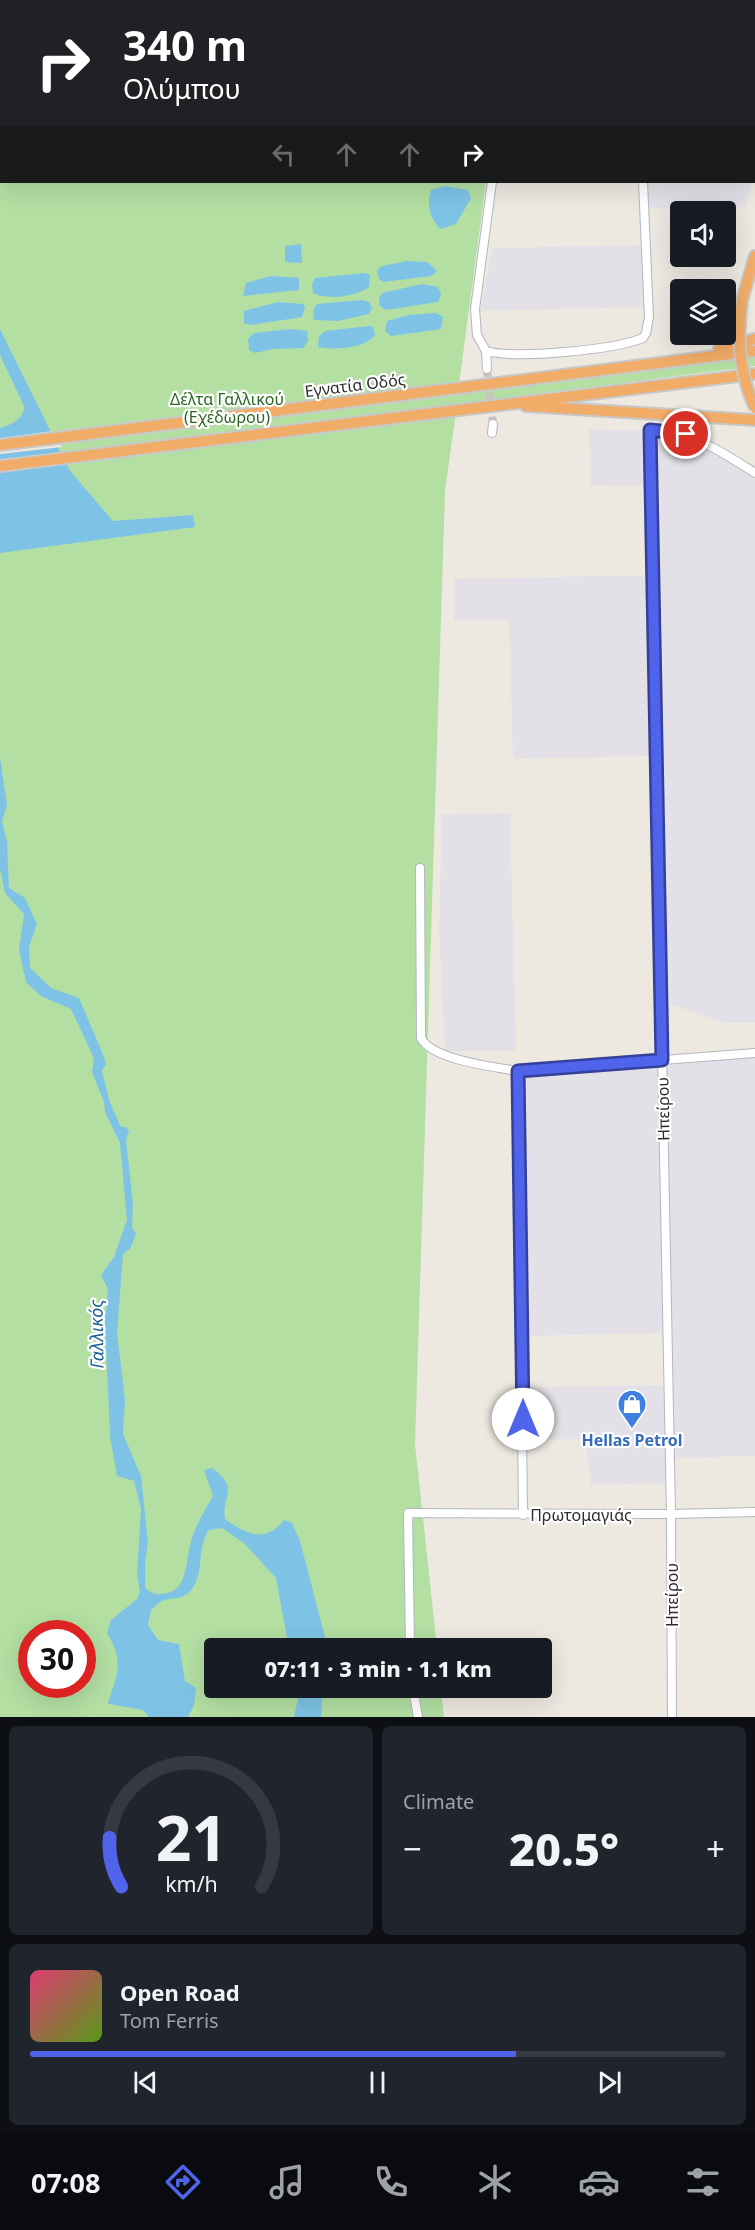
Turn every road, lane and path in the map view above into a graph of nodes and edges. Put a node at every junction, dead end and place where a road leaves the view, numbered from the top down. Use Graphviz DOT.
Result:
graph roads {
  1 [pos="492,183"];
  2 [pos="643,183"];
  3 [pos="755,256"];
  4 [pos="755,339"];
  5 [pos="486,351"];
  6 [pos="755,351"];
  7 [pos="642,365"];
  8 [pos="488,369"];
  9 [pos="755,374"];
  10 [pos="508,404"];
  11 [pos="755,408"];
  12 [pos="755,420"];
  13 [pos="493,424"];
  14 [pos="492,433"];
  15 [pos="0,445"];
  16 [pos="0,466"];
  17 [pos="755,473"];
  18 [pos="420,868"];
  19 [pos="755,1053"];
  20 [pos="662,1060"];
  21 [pos="518,1071"];
  22 [pos="755,1512"];
  23 [pos="523,1515"];
  24 [pos="671,1515"];
  25 [pos="410,1638"];
  26 [pos="415,1698"];
  27 [pos="418,1717"];
  28 [pos="672,1717"];
  1 -- 5 [label="street"];
  2 -- 5 [label="street"];
  3 -- 11 [label="highway, bridge"];
  4 -- 7 [label="highway"];
  5 -- 8 [label="street"];
  6 -- 7 [label="highway"];
  7 -- 15 [label="highway, Εγνατία Οδός"];
  9 -- 10 [label="highway"];
  10 -- 12 [label="highway"];
  10 -- 16 [label="highway"];
  13 -- 14 [label="street"];
  17 -- 20 [label="street, Ηπείρου"];
  18 -- 21 [label="street"];
  19 -- 20 [label="street"];
  20 -- 21 [label="street"];
  20 -- 24 [label="street, Ηπείρου"];
  21 -- 23 [label="street"];
  22 -- 24 [label="street, Πρωτομαγιάς"];
  23 -- 24 [label="street, Πρωτομαγιάς"];
  23 -- 25 [label="street, Πρωτομαγιάς"];
  24 -- 28 [label="street, Ηπείρου"];
  26 -- 27 [label="street"];
}
